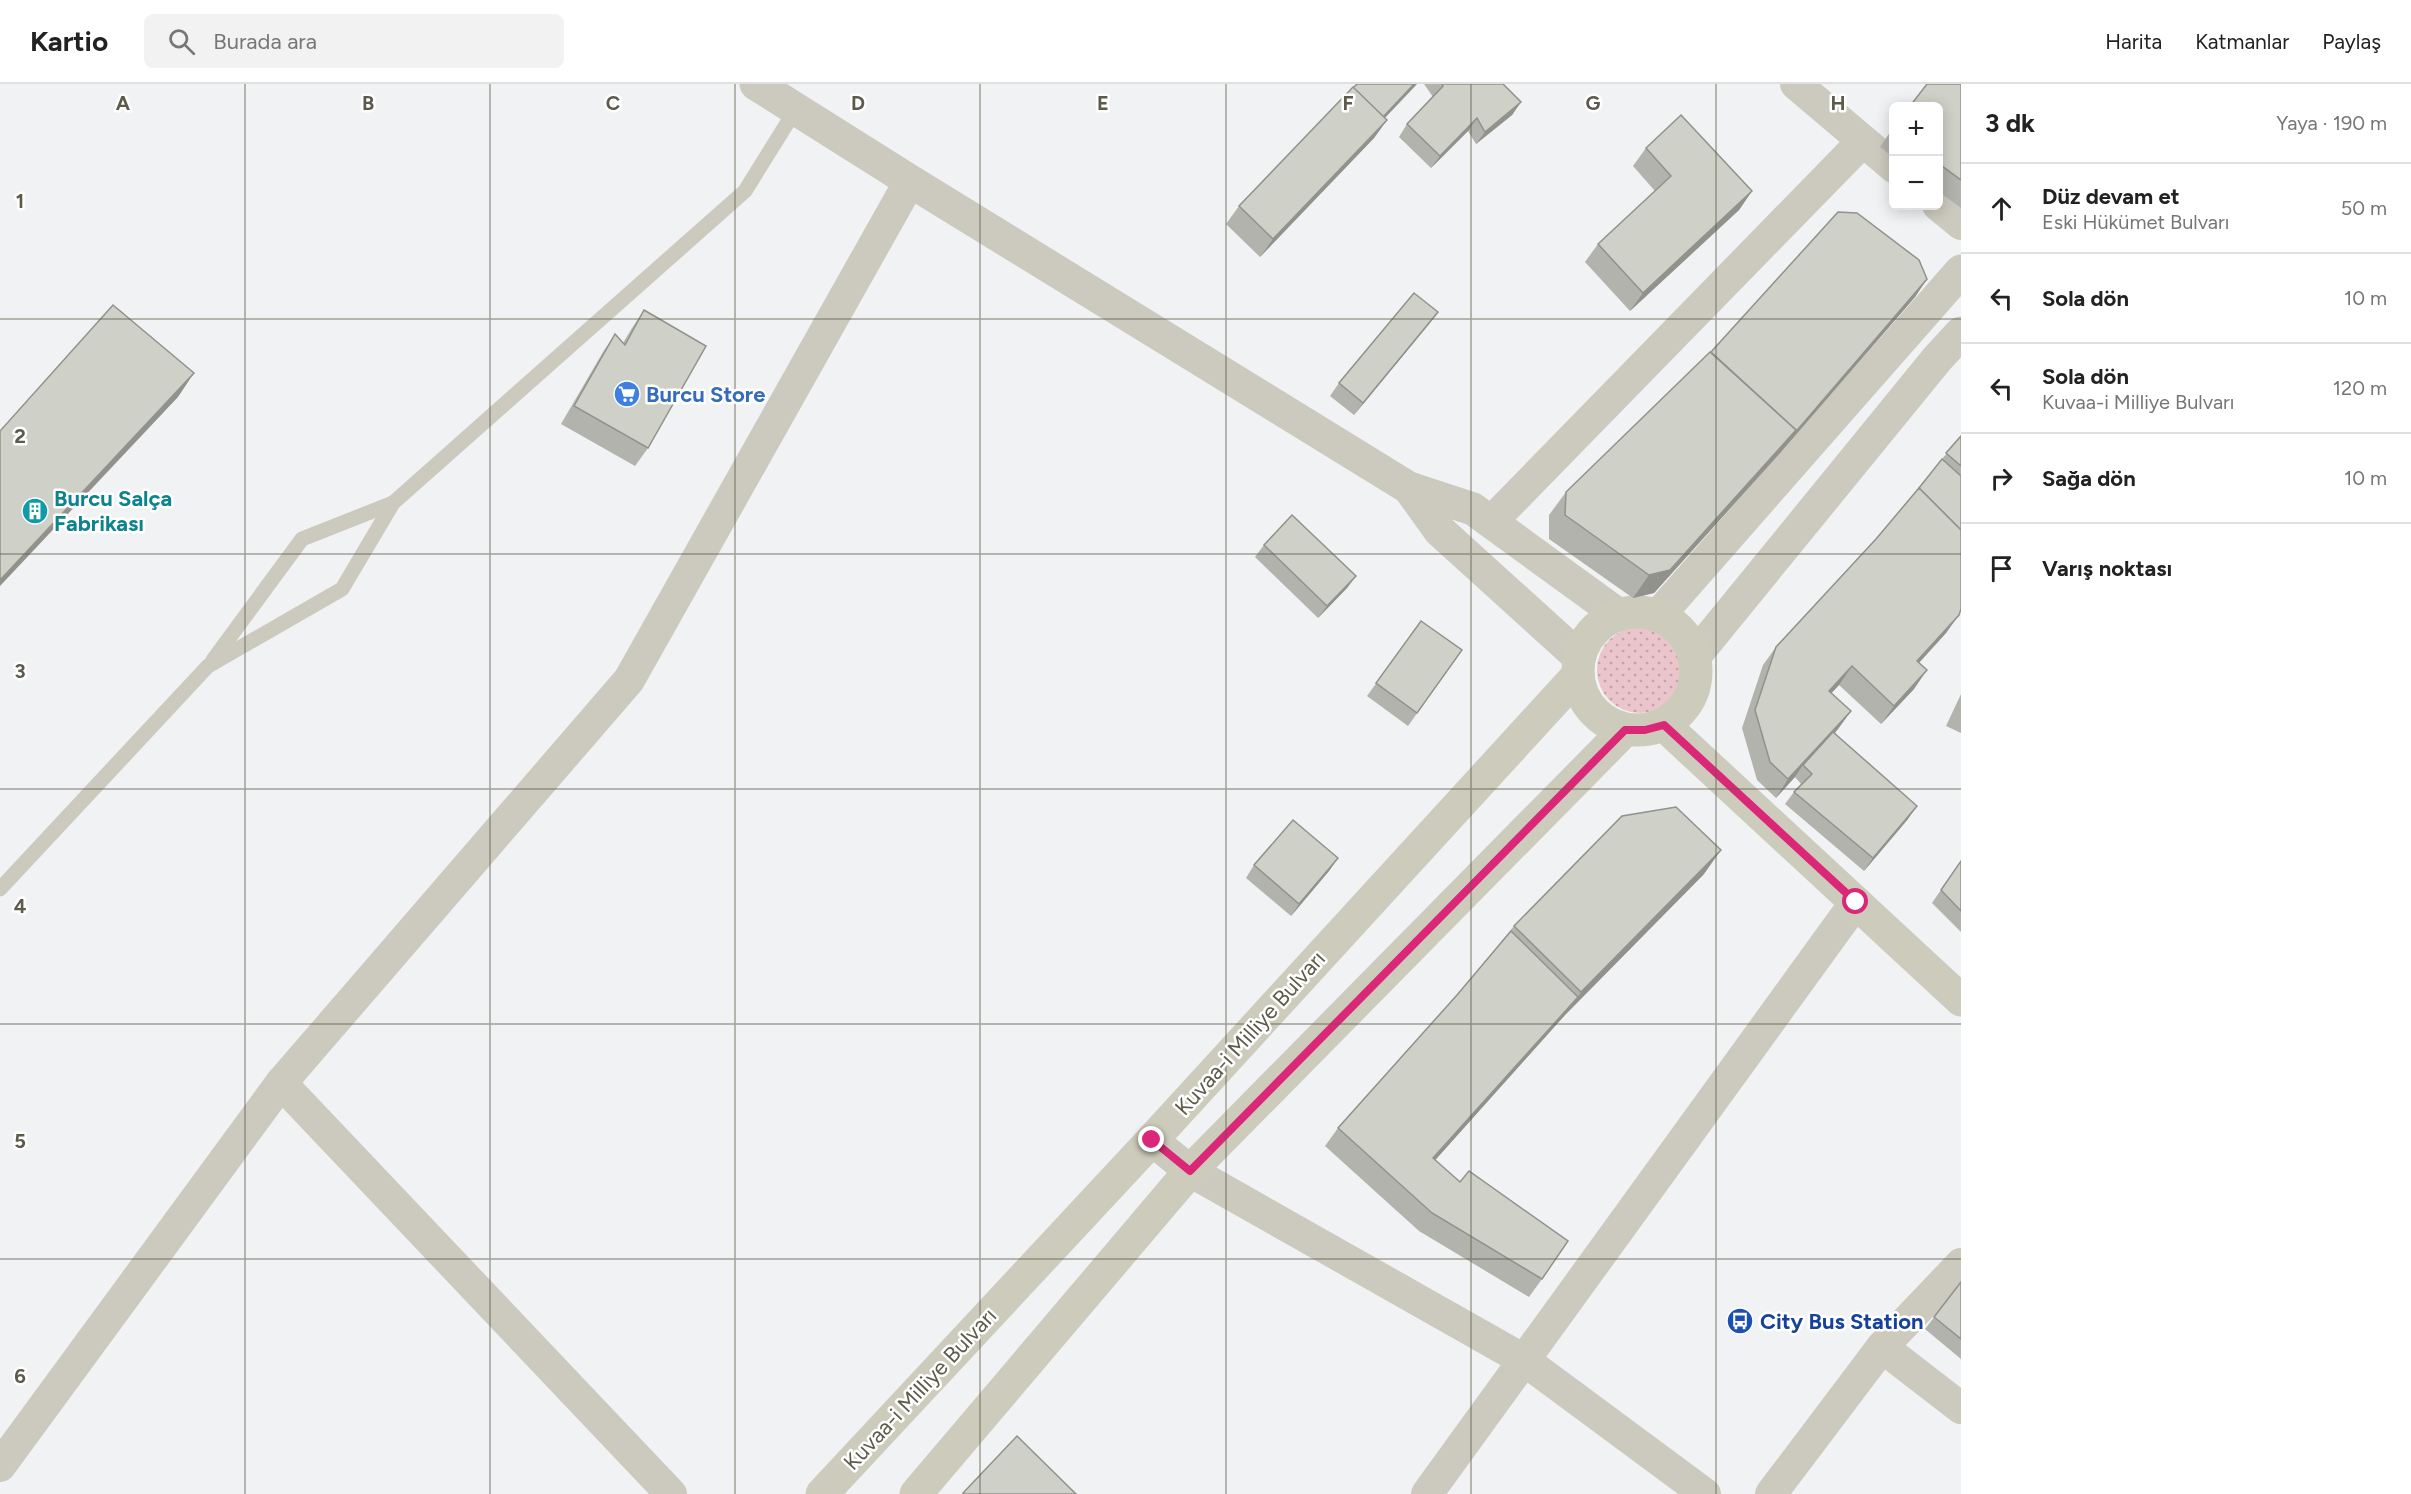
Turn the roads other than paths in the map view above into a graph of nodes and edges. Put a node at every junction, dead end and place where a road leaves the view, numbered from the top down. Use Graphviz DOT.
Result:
graph roads {
  1 [pos="756,84"];
  2 [pos="1796,84"];
  3 [pos="796,109"];
  4 [pos="1863,141"];
  5 [pos="1889,164"];
  6 [pos="910,181"];
  7 [pos="1943,209"];
  8 [pos="1961,224"];
  9 [pos="1961,271"];
  10 [pos="1961,333"];
  11 [pos="1409,488"];
  12 [pos="393,503"];
  13 [pos="1491,522"];
  14 [pos="1619,615"];
  15 [pos="1658,616"];
  16 [pos="1695,657"];
  17 [pos="208,666"];
  18 [pos="1578,666"];
  19 [pos="1664,725"];
  20 [pos="1625,730"];
  21 [pos="0,889"];
  22 [pos="1856,902"];
  23 [pos="1961,1000"];
  24 [pos="281,1083"];
  25 [pos="1152,1140"];
  26 [pos="1190,1171"];
  27 [pos="1961,1264"];
  28 [pos="1882,1347"];
  29 [pos="1524,1360"];
  30 [pos="1961,1408"];
  31 [pos="0,1466"];
  32 [pos="671,1494"];
  33 [pos="822,1494"];
  34 [pos="916,1494"];
  35 [pos="1427,1494"];
  36 [pos="1705,1494"];
  37 [pos="1771,1494"];
  1 -- 3 [label="street"];
  2 -- 4 [label="street"];
  3 -- 6 [label="street"];
  3 -- 12 [label="lane"];
  4 -- 5 [label="street"];
  4 -- 13 [label="street"];
  6 -- 11 [label="street"];
  6 -- 24 [label="street"];
  7 -- 8 [label="street"];
  9 -- 15 [label="street"];
  10 -- 16 [label="street"];
  11 -- 13 [label="street"];
  11 -- 18 [label="street"];
  12 -- 17 [label="lane"];
  12 -- 17 [label="lane"];
  13 -- 14 [label="street"];
  14 -- 15 [label="main road"];
  14 -- 18 [label="main road"];
  15 -- 16 [label="main road"];
  16 -- 19 [label="main road"];
  17 -- 21 [label="lane"];
  18 -- 20 [label="main road"];
  18 -- 25 [label="main road, Kuvaa-i Milliye Bulvarı"];
  19 -- 20 [label="main road"];
  19 -- 22 [label="main road"];
  20 -- 26 [label="main road"];
  22 -- 23 [label="main road"];
  22 -- 29 [label="street"];
  24 -- 31 [label="street"];
  24 -- 32 [label="street"];
  25 -- 26 [label="street"];
  25 -- 33 [label="main road, Kuvaa-i Milliye Bulvarı"];
  26 -- 29 [label="street"];
  26 -- 34 [label="main road"];
  27 -- 28 [label="street"];
  28 -- 30 [label="street"];
  28 -- 37 [label="street"];
  29 -- 35 [label="street"];
  29 -- 36 [label="street"];
}
